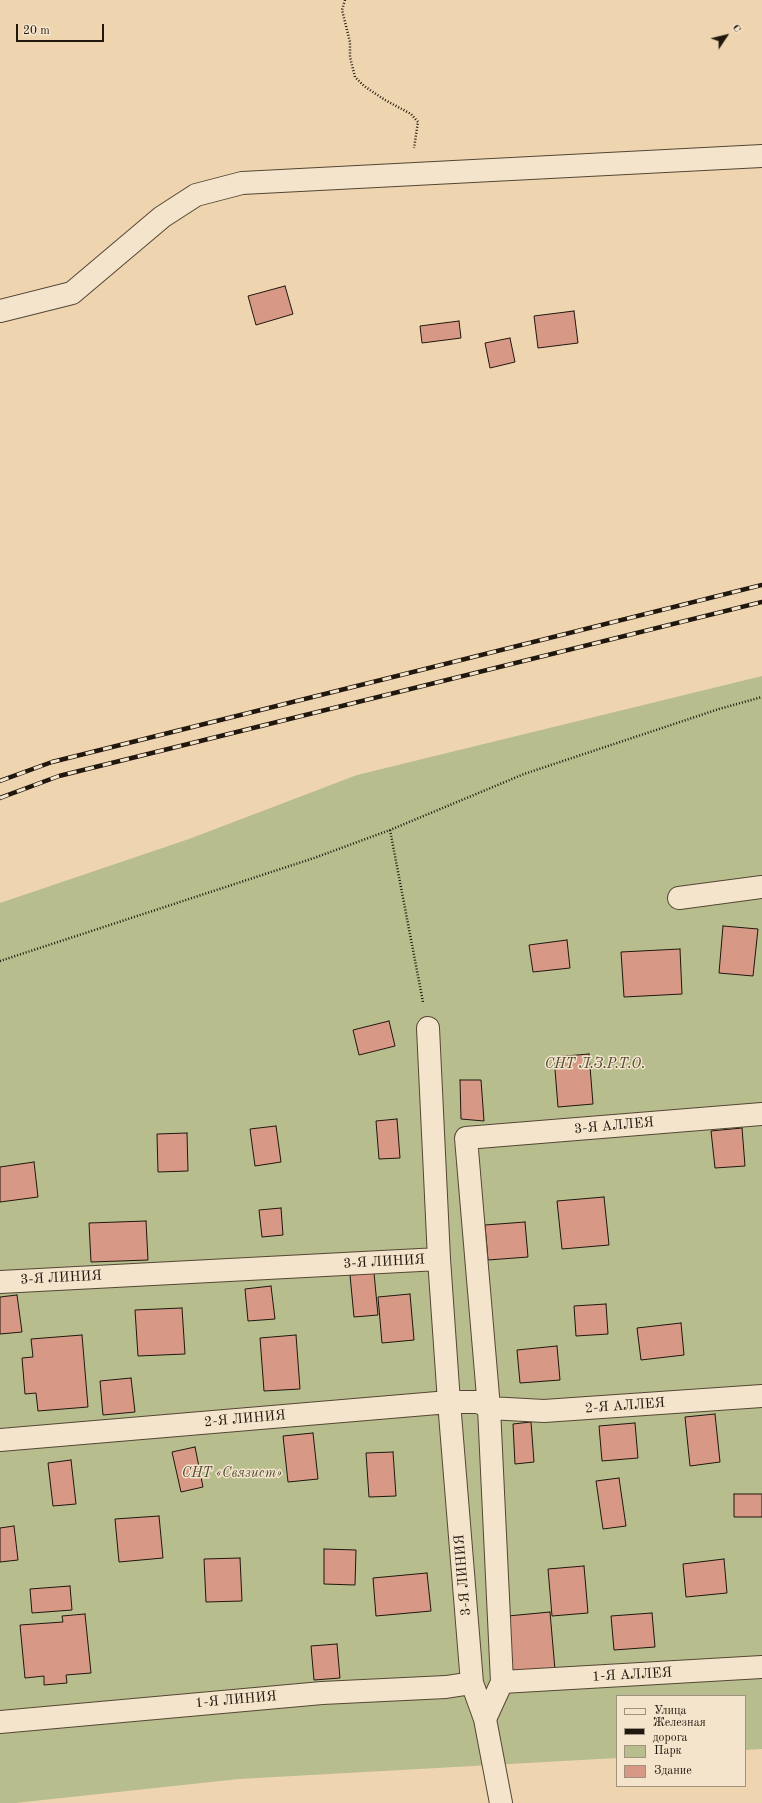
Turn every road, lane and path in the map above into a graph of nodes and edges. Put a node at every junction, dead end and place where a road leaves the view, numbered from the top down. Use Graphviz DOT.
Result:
graph roads {
  1 [pos="345,0"];
  2 [pos="762,156"];
  3 [pos="410,174"];
  4 [pos="0,311"];
  5 [pos="762,697"];
  6 [pos="390,830"];
  7 [pos="762,887"];
  8 [pos="679,898"];
  9 [pos="0,961"];
  10 [pos="428,1028"];
  11 [pos="762,1114"];
  12 [pos="439,1259"];
  13 [pos="0,1282"];
  14 [pos="762,1396"];
  15 [pos="449,1402"];
  16 [pos="489,1408"];
  17 [pos="0,1440"];
  18 [pos="762,1667"];
  19 [pos="502,1682"];
  20 [pos="472,1683"];
  21 [pos="485,1719"];
  22 [pos="0,1722"];
  23 [pos="501,1803"];
  1 -- 3 [label="path"];
  2 -- 3 [label="street"];
  3 -- 4 [label="street"];
  5 -- 6 [label="path"];
  6 -- 9 [label="path"];
  6 -- 10 [label="path"];
  7 -- 8 [label="street"];
  10 -- 12 [label="street"];
  11 -- 16 [label="street, 3-Я АЛЛЕЯ"];
  12 -- 13 [label="street, 3-Я ЛИНИЯ"];
  12 -- 15 [label="street, 3-Я ЛИНИЯ"];
  14 -- 16 [label="street, 2-Я АЛЛЕЯ"];
  15 -- 16 [label="street, 2-Я ЛИНИЯ"];
  15 -- 17 [label="street, 2-Я ЛИНИЯ"];
  15 -- 20 [label="street, 3-Я ЛИНИЯ"];
  16 -- 19 [label="street"];
  18 -- 19 [label="street, 1-Я АЛЛЕЯ"];
  19 -- 21 [label="street"];
  20 -- 21 [label="street, 3-Я ЛИНИЯ"];
  20 -- 22 [label="street, 1-Я ЛИНИЯ"];
  21 -- 23 [label="street, 3-Я ЛИНИЯ"];
}
